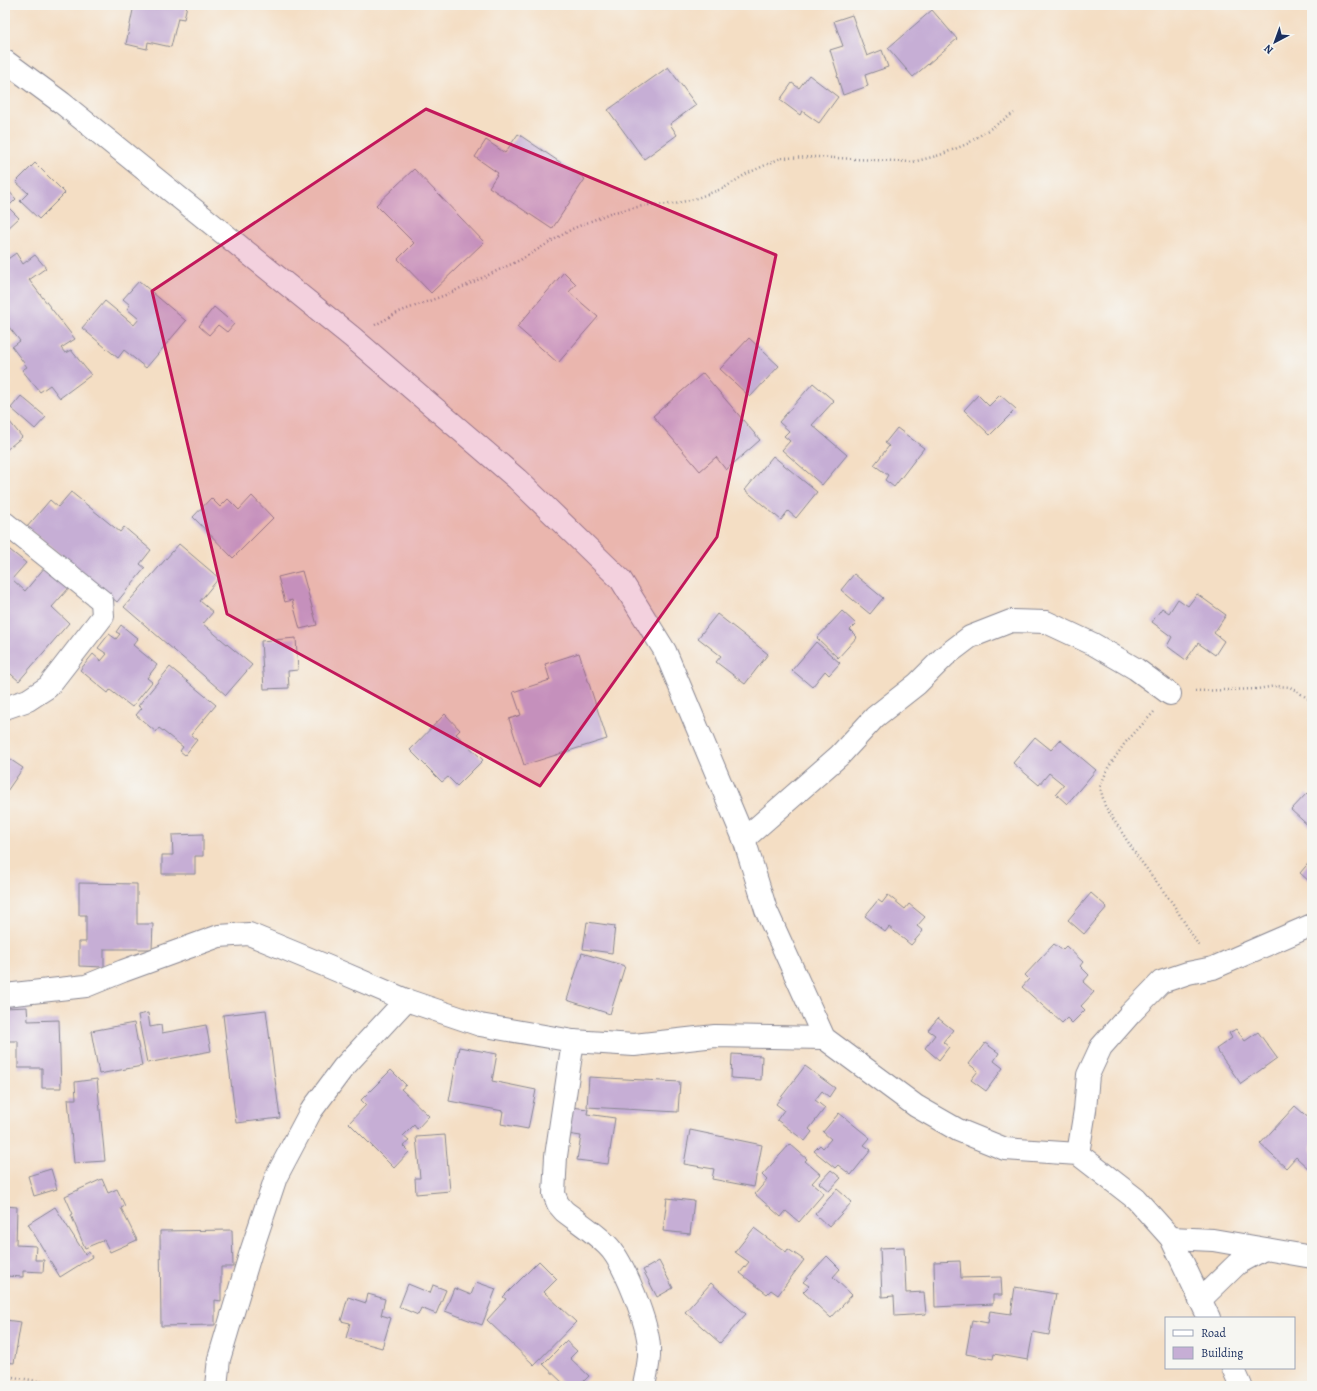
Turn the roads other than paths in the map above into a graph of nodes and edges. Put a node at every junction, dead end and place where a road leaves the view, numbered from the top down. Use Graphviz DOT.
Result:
graph roads {
  1 [pos="5,61"];
  2 [pos="5,523"];
  3 [pos="1170,694"];
  4 [pos="5,708"];
  5 [pos="744,839"];
  6 [pos="1312,925"];
  7 [pos="5,995"];
  8 [pos="406,1000"];
  9 [pos="824,1038"];
  10 [pos="573,1041"];
  11 [pos="1078,1154"];
  12 [pos="1171,1238"];
  13 [pos="1264,1249"];
  14 [pos="1312,1257"];
  15 [pos="1205,1309"];
  16 [pos="1233,1369"];
  17 [pos="216,1386"];
  18 [pos="644,1386"];
  19 [pos="1241,1386"];
  1 -- 5 [label="street"];
  2 -- 4 [label="street"];
  3 -- 5 [label="street"];
  5 -- 9 [label="street"];
  6 -- 11 [label="street"];
  7 -- 8 [label="street"];
  8 -- 10 [label="street"];
  8 -- 17 [label="street"];
  9 -- 10 [label="street"];
  9 -- 11 [label="street"];
  10 -- 18 [label="street"];
  11 -- 12 [label="street"];
  12 -- 13 [label="street"];
  12 -- 15 [label="street"];
  13 -- 14 [label="street"];
  13 -- 15 [label="street"];
  16 -- 19 [label="street"];
}
